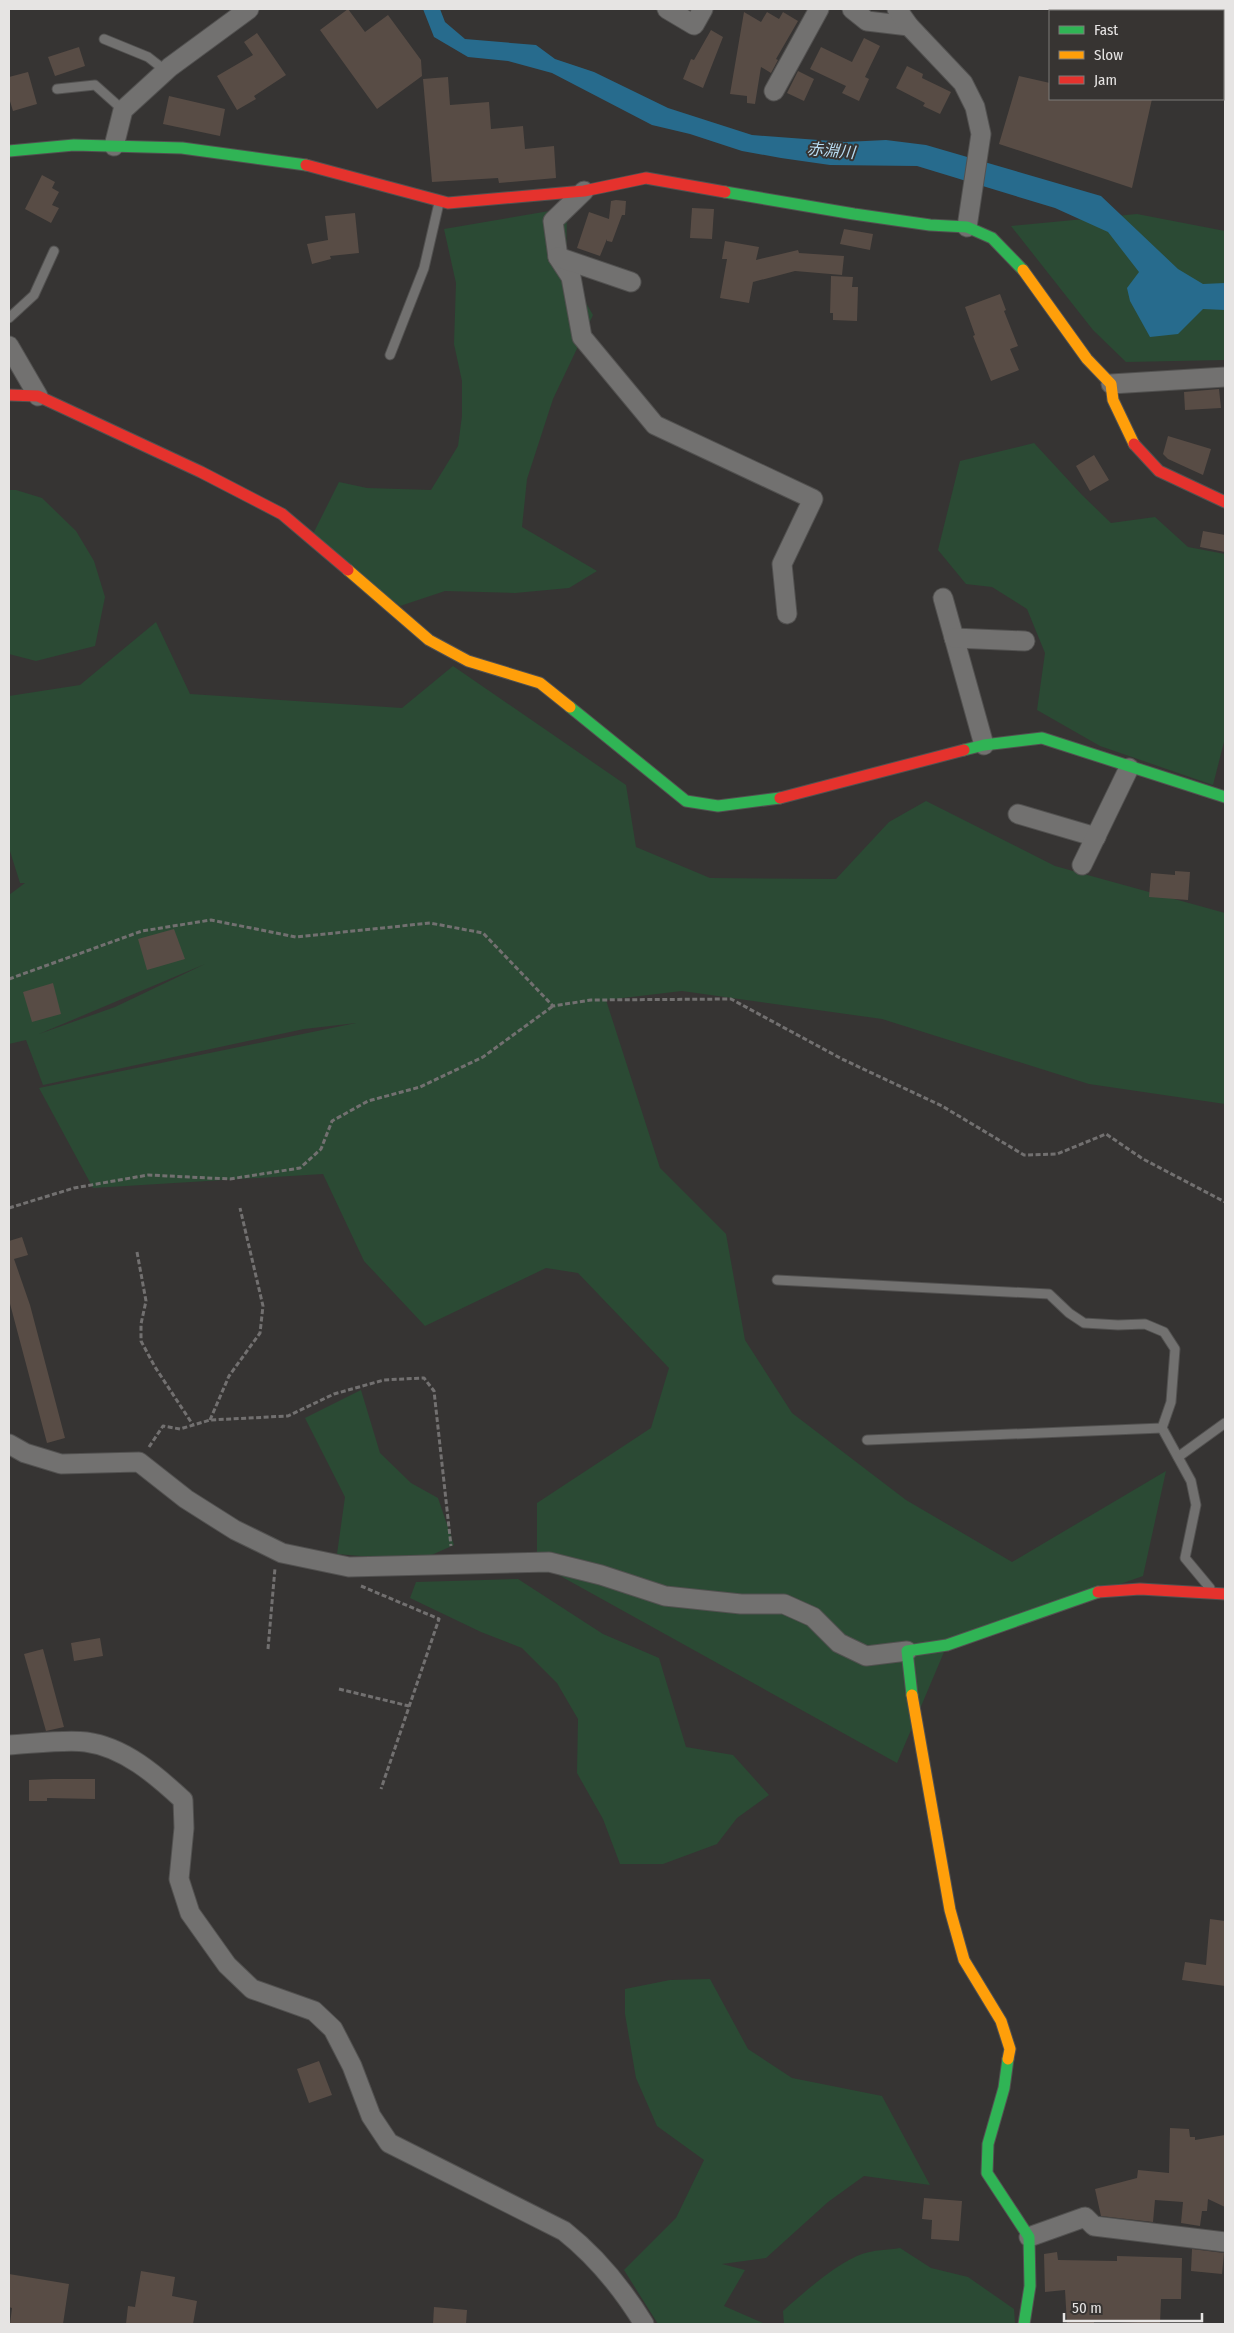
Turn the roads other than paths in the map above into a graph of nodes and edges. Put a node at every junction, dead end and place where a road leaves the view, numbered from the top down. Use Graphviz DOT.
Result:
graph roads {
  1 [pos="249,9"];
  2 [pos="667,9"];
  3 [pos="703,9"];
  4 [pos="819,9"];
  5 [pos="852,9"];
  6 [pos="897,9"];
  7 [pos="909,26"];
  8 [pos="104,39"];
  9 [pos="166,71"];
  10 [pos="57,89"];
  11 [pos="774,91"];
  12 [pos="123,110"];
  13 [pos="114,146"];
  14 [pos="9,150"];
  15 [pos="584,191"];
  16 [pos="440,201"];
  17 [pos="967,227"];
  18 [pos="54,251"];
  19 [pos="558,257"];
  20 [pos="632,282"];
  21 [pos="9,318"];
  22 [pos="9,346"];
  23 [pos="390,354"];
  24 [pos="1225,376"];
  25 [pos="1111,384"];
  26 [pos="9,395"];
  27 [pos="38,396"];
  28 [pos="1225,502"];
  29 [pos="943,598"];
  30 [pos="787,614"];
  31 [pos="954,638"];
  32 [pos="1025,641"];
  33 [pos="984,745"];
  34 [pos="1129,768"];
  35 [pos="1225,797"];
  36 [pos="1018,814"];
  37 [pos="1096,838"];
  38 [pos="1082,865"];
  39 [pos="777,1280"];
  40 [pos="1225,1423"];
  41 [pos="1162,1428"];
  42 [pos="867,1440"];
  43 [pos="9,1444"];
  44 [pos="1178,1457"];
  45 [pos="1220,1594"];
  46 [pos="907,1651"];
  47 [pos="9,1745"];
  48 [pos="1029,2237"];
  49 [pos="1225,2242"];
  50 [pos="644,2324"];
  51 [pos="1024,2324"];
  1 -- 9 [label="street"];
  2 -- 3 [label="street"];
  4 -- 11 [label="street"];
  5 -- 7 [label="street"];
  6 -- 7 [label="street"];
  7 -- 17 [label="street"];
  8 -- 9 [label="lane"];
  9 -- 12 [label="street"];
  10 -- 12 [label="lane"];
  12 -- 13 [label="street"];
  13 -- 14 [label="street"];
  13 -- 16 [label="street"];
  15 -- 16 [label="street"];
  15 -- 17 [label="street"];
  15 -- 19 [label="street"];
  16 -- 23 [label="lane"];
  17 -- 25 [label="street"];
  18 -- 21 [label="lane"];
  19 -- 20 [label="street"];
  19 -- 30 [label="street"];
  22 -- 27 [label="street"];
  24 -- 25 [label="street"];
  25 -- 28 [label="street"];
  26 -- 27 [label="street"];
  27 -- 33 [label="street"];
  29 -- 31 [label="street"];
  31 -- 32 [label="street"];
  31 -- 33 [label="street"];
  33 -- 34 [label="street"];
  34 -- 35 [label="street"];
  34 -- 37 [label="street"];
  36 -- 37 [label="street"];
  37 -- 38 [label="street"];
  39 -- 41 [label="lane"];
  40 -- 44 [label="lane"];
  41 -- 42 [label="lane"];
  41 -- 44 [label="lane"];
  43 -- 46 [label="street"];
  44 -- 45 [label="lane"];
  45 -- 46 [label="street"];
  46 -- 48 [label="street"];
  47 -- 50 [label="street"];
  48 -- 49 [label="street"];
  48 -- 51 [label="street"];
}
